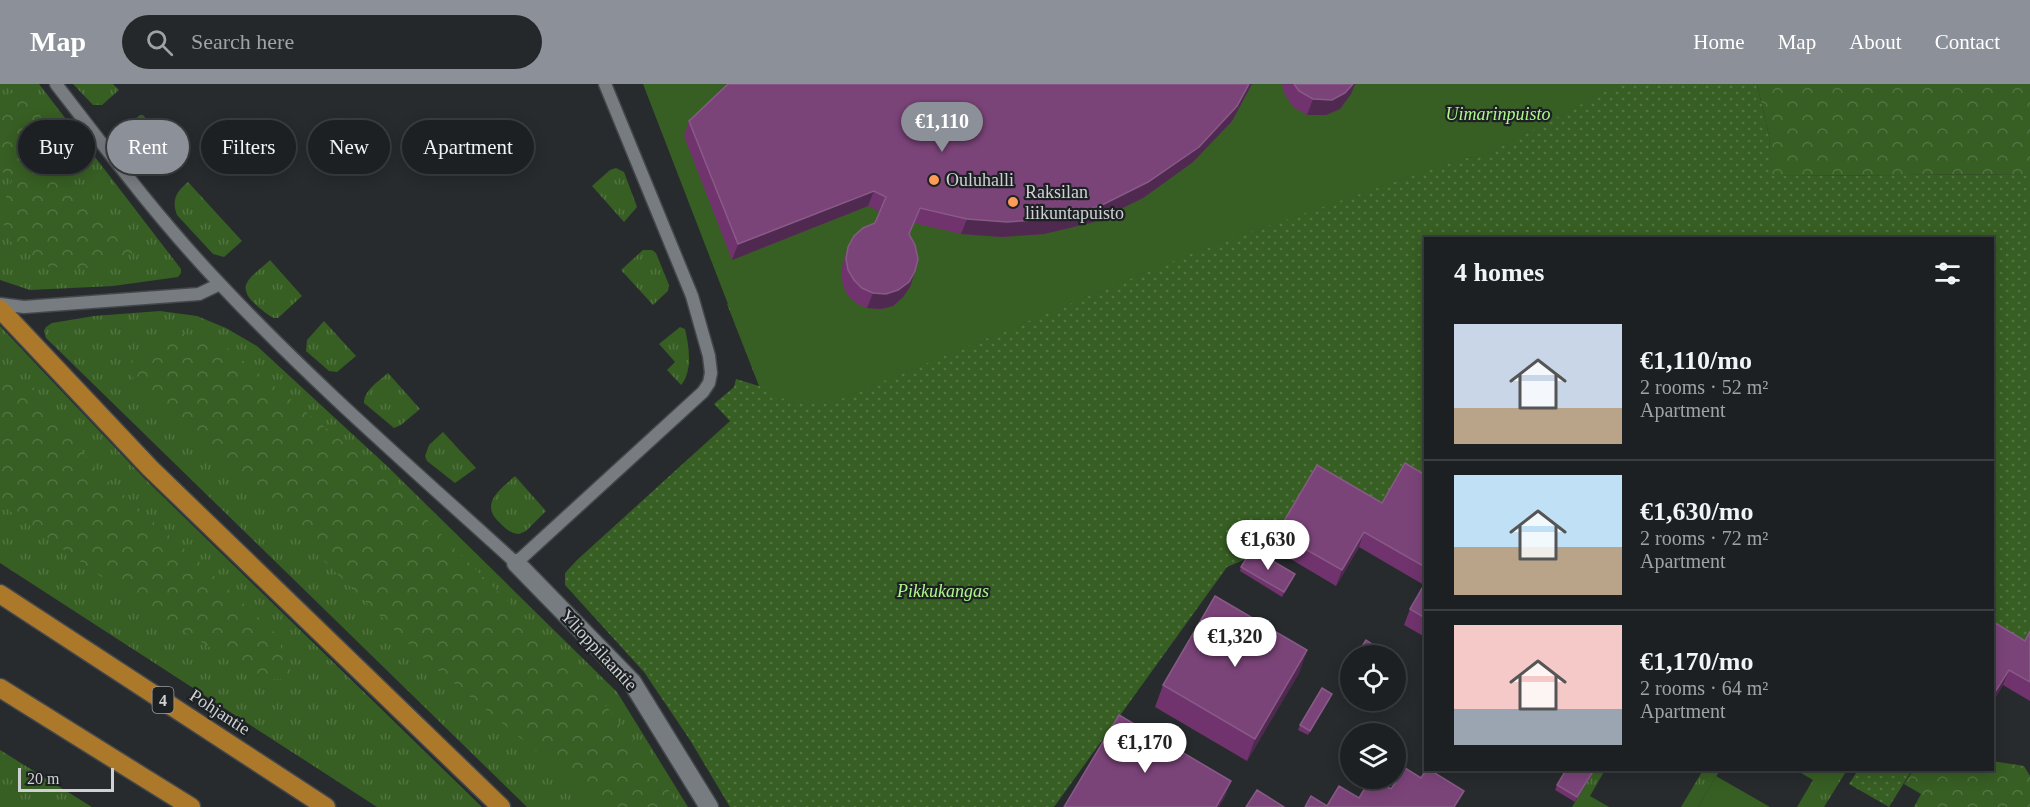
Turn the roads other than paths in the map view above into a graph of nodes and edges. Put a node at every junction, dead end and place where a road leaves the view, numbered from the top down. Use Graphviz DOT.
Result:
graph roads {
  1 [pos="56,84"];
  2 [pos="605,84"];
  3 [pos="220,284"];
  4 [pos="0,304"];
  5 [pos="0,309"];
  6 [pos="516,563"];
  7 [pos="0,594"];
  8 [pos="0,688"];
  9 [pos="192,807"];
  10 [pos="326,807"];
  11 [pos="501,807"];
  12 [pos="709,807"];
  1 -- 3 [label="lane"];
  2 -- 6 [label="lane"];
  3 -- 4 [label="lane"];
  3 -- 6 [label="lane"];
  5 -- 11 [label="highway"];
  6 -- 12 [label="street, Ylioppilaantie"];
  7 -- 10 [label="highway, Pohjantie / 4"];
  8 -- 9 [label="highway"];
}
